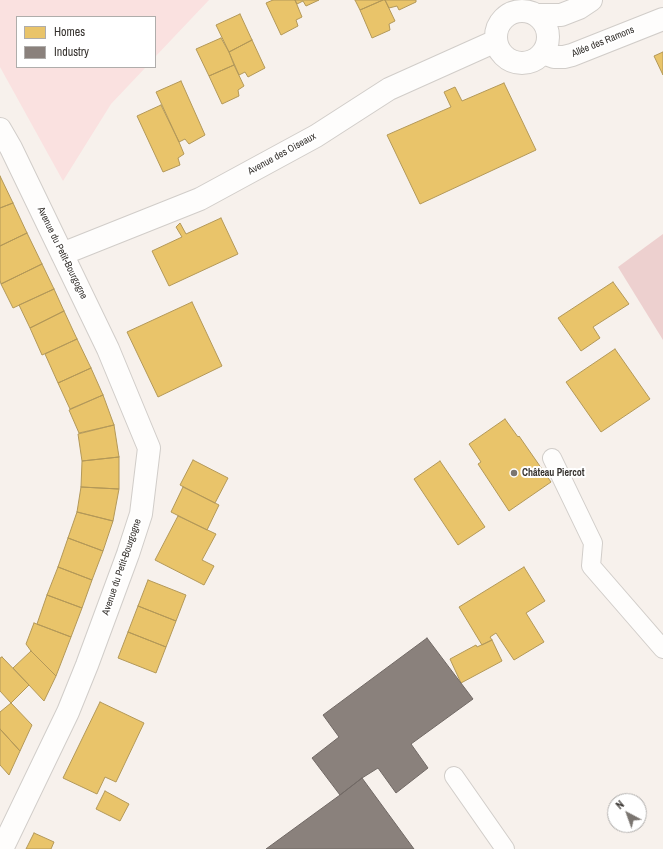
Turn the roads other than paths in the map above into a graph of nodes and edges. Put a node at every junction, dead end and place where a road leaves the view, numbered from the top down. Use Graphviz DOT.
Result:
graph roads {
  1 [pos="591,0"];
  2 [pos="536,15"];
  3 [pos="663,19"];
  4 [pos="496,41"];
  5 [pos="543,53"];
  6 [pos="0,128"];
  7 [pos="62,254"];
  8 [pos="552,458"];
  9 [pos="663,649"];
  10 [pos="454,776"];
  11 [pos="2,849"];
  12 [pos="505,849"];
  1 -- 2 [label="street"];
  2 -- 4 [label="street"];
  2 -- 5 [label="street"];
  3 -- 5 [label="street, Allée des Ramons"];
  4 -- 5 [label="street"];
  4 -- 7 [label="street, Avenue des Oiseaux"];
  6 -- 7 [label="street, Avenue du Petit-Bourgogne"];
  7 -- 11 [label="street, Avenue du Petit-Bourgogne"];
  8 -- 9 [label="lane"];
  10 -- 12 [label="lane"];
}
